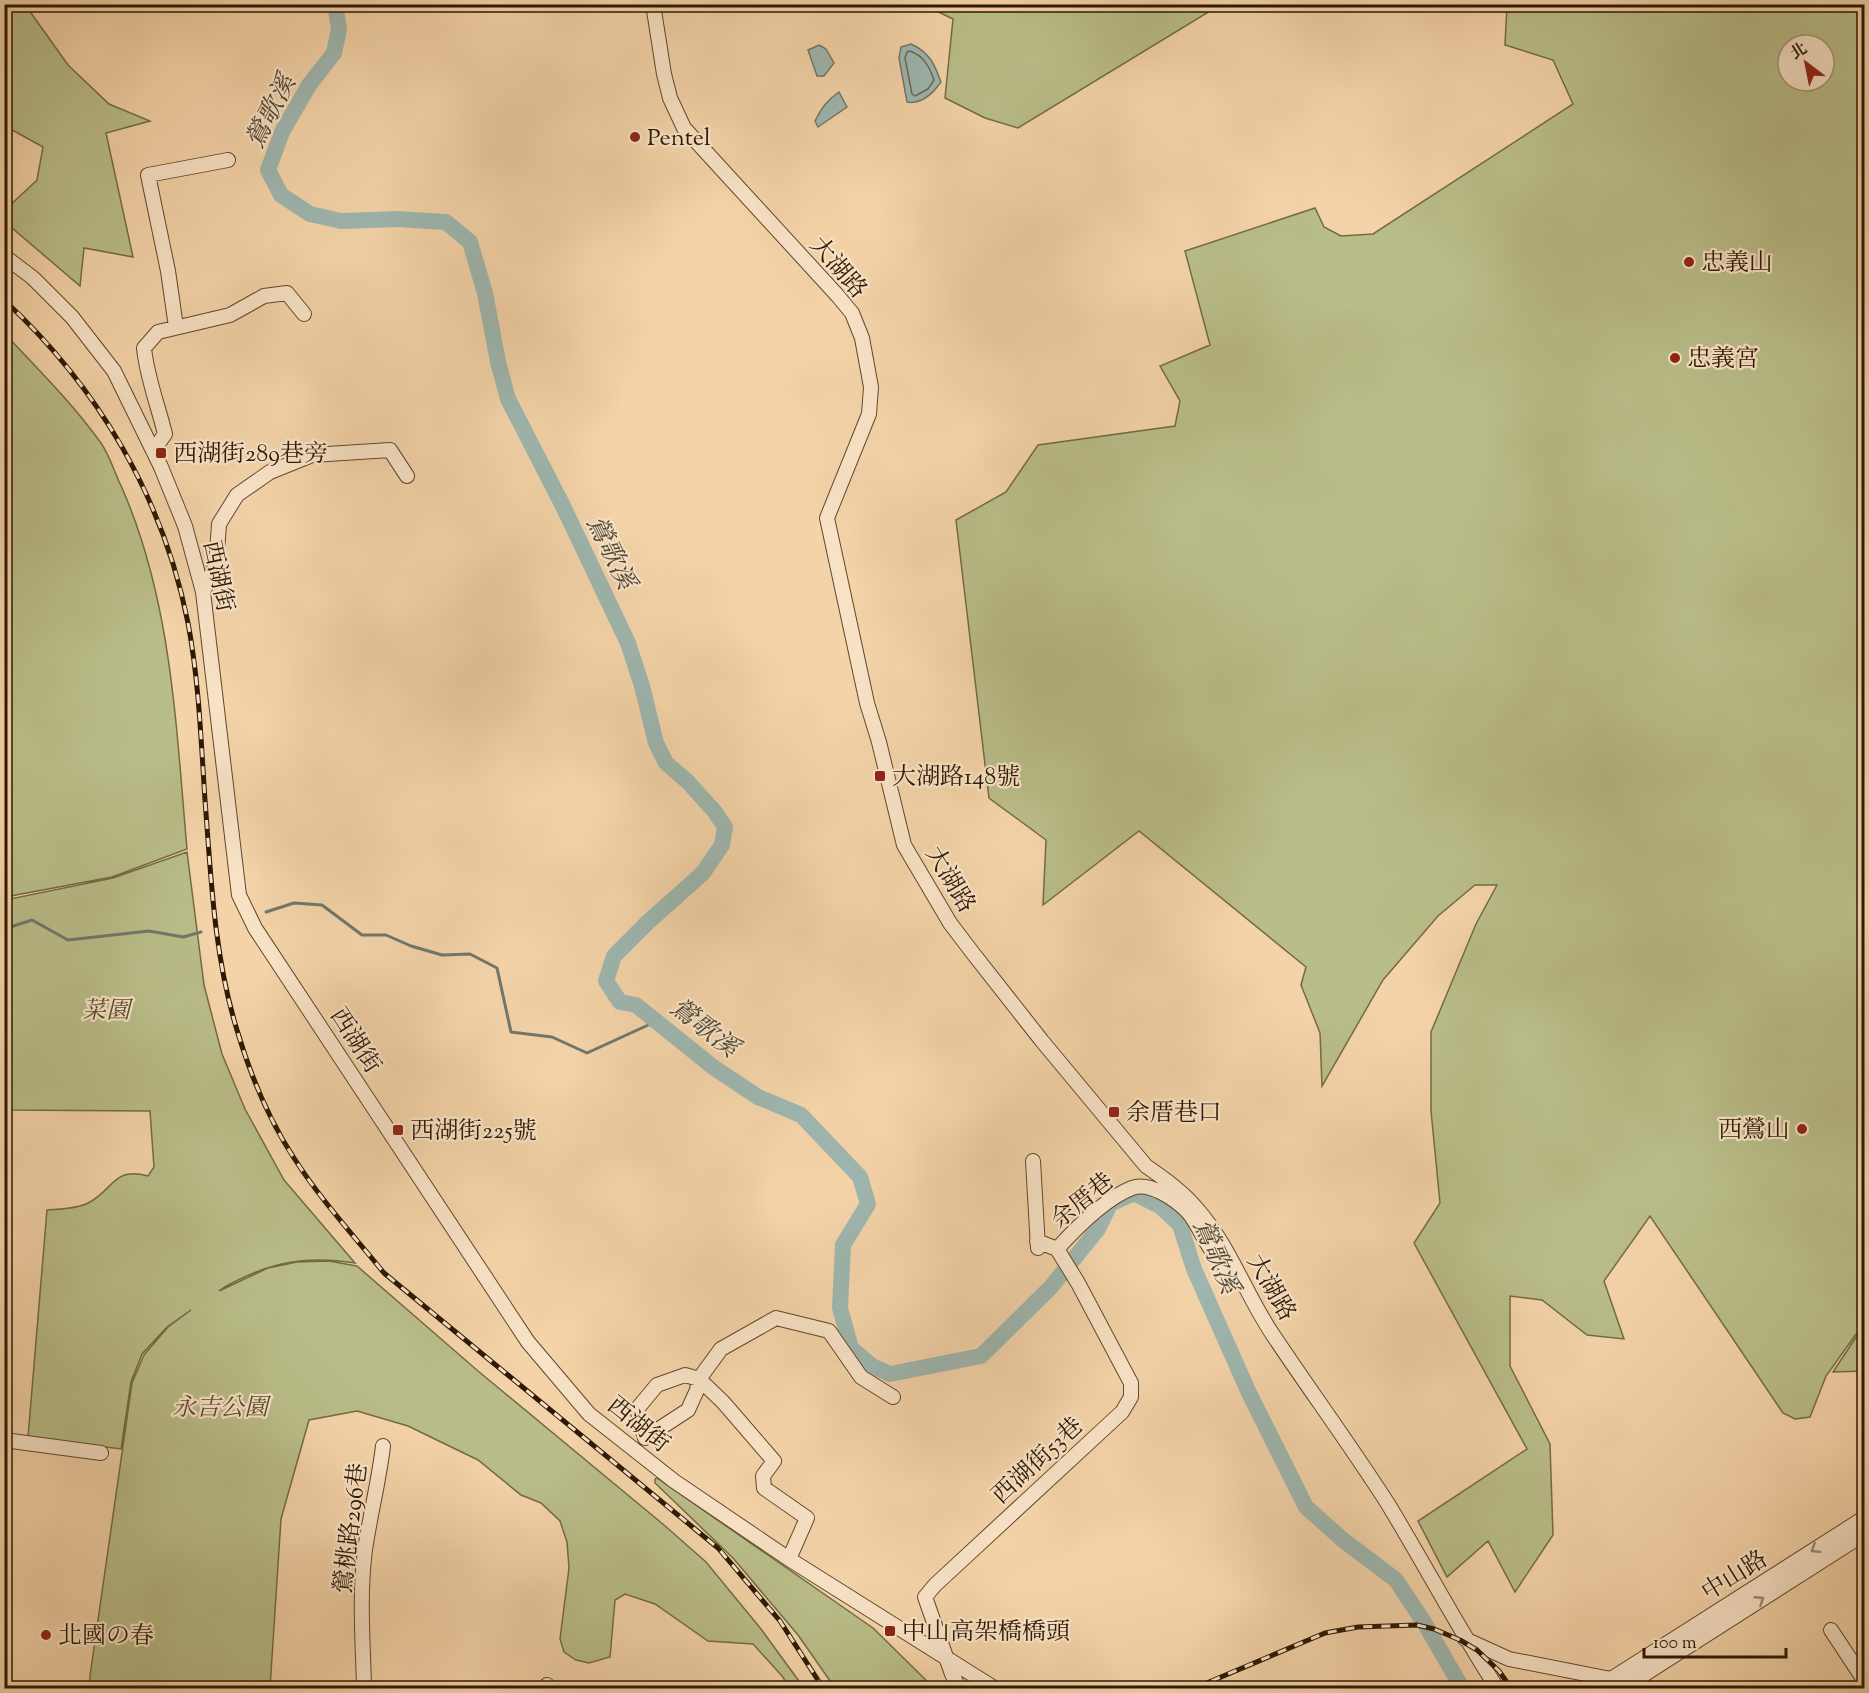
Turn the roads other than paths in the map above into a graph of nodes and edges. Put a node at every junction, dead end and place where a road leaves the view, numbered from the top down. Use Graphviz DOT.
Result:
graph roads {
  1 [pos="653,4"];
  2 [pos="228,160"];
  3 [pos="4,256"];
  4 [pos="304,314"];
  5 [pos="176,327"];
  6 [pos="153,451"];
  7 [pos="407,476"];
  8 [pos="203,592"];
  9 [pos="1033,1161"];
  10 [pos="1057,1250"];
  11 [pos="1240,1278"];
  12 [pos="699,1379"];
  13 [pos="893,1397"];
  14 [pos="4,1440"];
  15 [pos="383,1446"];
  16 [pos="101,1453"];
  17 [pos="1864,1518"];
  18 [pos="1864,1534"];
  19 [pos="789,1559"];
  20 [pos="1832,1630"];
  21 [pos="1465,1640"];
  22 [pos="946,1658"];
  23 [pos="1611,1679"];
  24 [pos="1864,1680"];
  25 [pos="1623,1688"];
  26 [pos="364,1689"];
  27 [pos="959,1689"];
  28 [pos="994,1689"];
  29 [pos="1497,1689"];
  30 [pos="1597,1689"];
  1 -- 11 [label="street, 大湖路"];
  2 -- 5 [label="street"];
  3 -- 6 [label="street, 西湖街"];
  4 -- 5 [label="street"];
  5 -- 6 [label="street"];
  6 -- 8 [label="street, 西湖街"];
  7 -- 8 [label="street"];
  8 -- 19 [label="street, 西湖街"];
  9 -- 10 [label="street, 余厝巷"];
  10 -- 11 [label="street, 余厝巷"];
  10 -- 22 [label="street, 西湖街53巷"];
  11 -- 21 [label="street, 大湖路"];
  12 -- 12 [label="street"];
  12 -- 13 [label="street"];
  12 -- 19 [label="street"];
  14 -- 16 [label="street"];
  15 -- 26 [label="street, 鶯桃路296巷"];
  17 -- 23 [label="street, 中山路, one-way"];
  25 -- 18 [label="street, 中山路, one-way"];
  19 -- 22 [label="street, 西湖街"];
  20 -- 24 [label="street"];
  21 -- 23 [label="street"];
  21 -- 29 [label="street, 大湖路"];
  22 -- 27 [label="street"];
  22 -- 28 [label="street, 西湖街"];
  23 -- 25 [label="street"];
  23 -- 30 [label="street, 中山路"];
}
